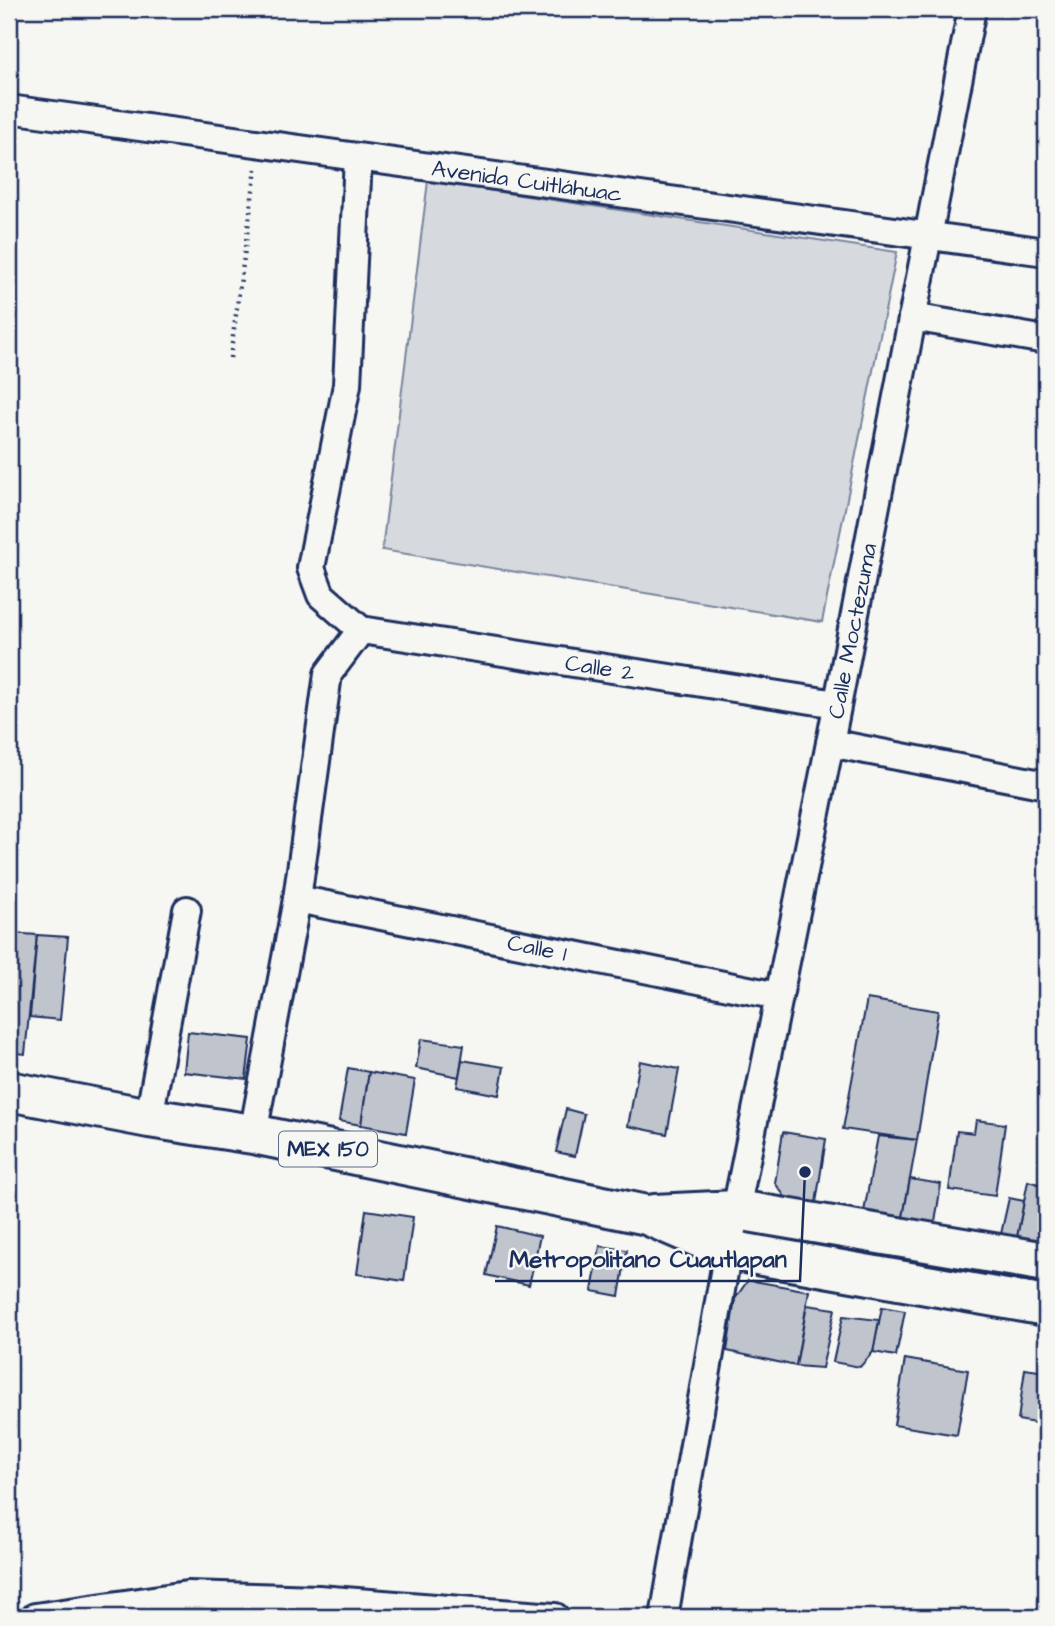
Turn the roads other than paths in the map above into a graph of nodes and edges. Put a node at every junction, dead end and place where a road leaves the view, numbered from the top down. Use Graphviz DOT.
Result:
graph roads {
  1 [pos="972,9"];
  2 [pos="9,110"];
  3 [pos="358,158"];
  4 [pos="927,236"];
  5 [pos="1046,252"];
  6 [pos="912,317"];
  7 [pos="1046,340"];
  8 [pos="361,630"];
  9 [pos="837,704"];
  10 [pos="830,743"];
  11 [pos="1046,785"];
  12 [pos="297,899"];
  13 [pos="187,909"];
  14 [pos="778,996"];
  15 [pos="9,1091"];
  16 [pos="149,1118"];
  17 [pos="253,1134"];
  18 [pos="737,1210"];
  19 [pos="647,1214"];
  20 [pos="728,1250"];
  21 [pos="1046,1262"];
  22 [pos="1046,1306"];
  23 [pos="317,1608"];
  24 [pos="35,1617"];
  25 [pos="555,1617"];
  26 [pos="664,1617"];
  1 -- 4 [label="street, Calle Moctezuma"];
  2 -- 3 [label="street, Avenida Cuitláhuac"];
  3 -- 4 [label="street, Avenida Cuitláhuac"];
  3 -- 8 [label="street"];
  4 -- 5 [label="street, Avenida Cuitláhuac"];
  4 -- 6 [label="street, Calle Moctezuma"];
  6 -- 7 [label="street"];
  6 -- 9 [label="street, Calle Moctezuma"];
  8 -- 9 [label="street, Calle 2"];
  8 -- 12 [label="street"];
  9 -- 10 [label="street, Calle Moctezuma"];
  10 -- 11 [label="street"];
  10 -- 14 [label="street, Calle Moctezuma"];
  12 -- 14 [label="street, Calle 1"];
  12 -- 17 [label="street"];
  13 -- 16 [label="street"];
  14 -- 18 [label="street, Calle Moctezuma"];
  15 -- 16 [label="main road, MEX 150"];
  16 -- 17 [label="main road, MEX 150"];
  17 -- 19 [label="main road, MEX 150"];
  18 -- 19 [label="main road, MEX 150"];
  18 -- 20 [label="street, Calle Moctezuma"];
  18 -- 21 [label="main road, MEX 150"];
  19 -- 20 [label="main road, MEX 150"];
  20 -- 22 [label="main road, MEX 150"];
  20 -- 26 [label="street, Calle Moctezuma"];
  23 -- 24 [label="street"];
  23 -- 25 [label="street"];
}
